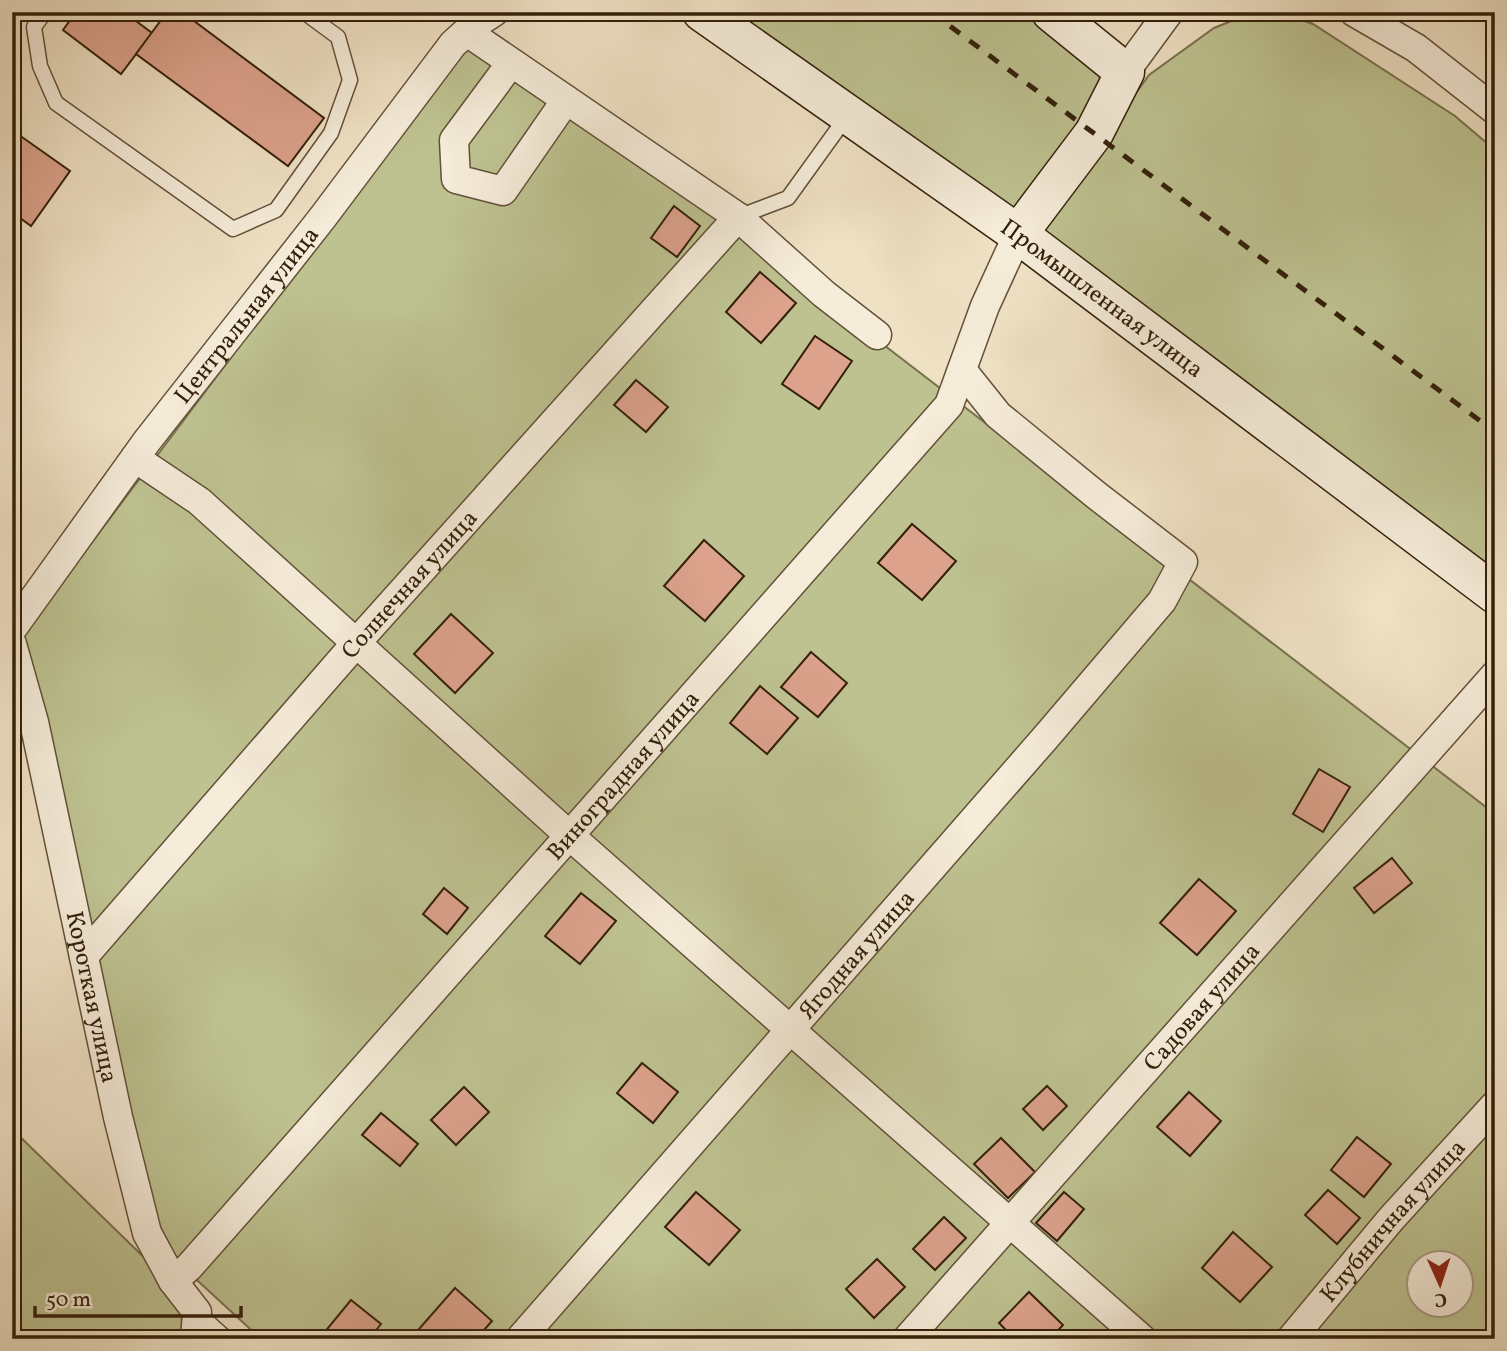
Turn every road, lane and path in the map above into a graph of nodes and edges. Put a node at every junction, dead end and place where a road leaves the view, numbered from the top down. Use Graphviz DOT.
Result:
graph roads {
  1 [pos="45,12"];
  2 [pos="304,12"];
  3 [pos="494,12"];
  4 [pos="702,12"];
  5 [pos="1051,12"];
  6 [pos="1169,12"];
  7 [pos="1354,12"];
  8 [pos="467,32"];
  9 [pos="512,63"];
  10 [pos="1125,72"];
  11 [pos="566,100"];
  12 [pos="1495,110"];
  13 [pos="848,115"];
  14 [pos="738,217"];
  15 [pos="1018,234"];
  16 [pos="877,335"];
  17 [pos="962,370"];
  18 [pos="135,458"];
  19 [pos="1495,594"];
  20 [pos="12,629"];
  21 [pos="357,642"];
  22 [pos="12,644"];
  23 [pos="1495,674"];
  24 [pos="570,836"];
  25 [pos="84,956"];
  26 [pos="792,1029"];
  27 [pos="1495,1105"];
  28 [pos="1010,1223"];
  29 [pos="173,1281"];
  30 [pos="196,1325"];
  31 [pos="226,1339"];
  32 [pos="520,1339"];
  33 [pos="907,1339"];
  34 [pos="1142,1339"];
  35 [pos="1291,1339"];
  1 -- 2 [label="lane"];
  3 -- 8 [label="street, Центральная улица"];
  4 -- 13 [label="street, Промышленная улица"];
  5 -- 10 [label="street"];
  6 -- 10 [label="street"];
  7 -- 12 [label="street"];
  8 -- 9 [label="street"];
  8 -- 18 [label="street, Центральная улица"];
  9 -- 11 [label="street"];
  9 -- 11 [label="street"];
  10 -- 15 [label="street"];
  11 -- 14 [label="street"];
  13 -- 14 [label="lane"];
  13 -- 15 [label="street, Промышленная улица"];
  14 -- 16 [label="street"];
  14 -- 21 [label="street, Солнечная улица"];
  15 -- 17 [label="street, Виноградная улица"];
  15 -- 19 [label="street, Промышленная улица"];
  17 -- 24 [label="street, Виноградная улица"];
  17 -- 26 [label="street, Ягодная улица"];
  18 -- 20 [label="street, Центральная улица"];
  18 -- 21 [label="street"];
  21 -- 24 [label="street"];
  21 -- 25 [label="street, Солнечная улица"];
  22 -- 25 [label="street, Короткая улица"];
  23 -- 28 [label="street, Садовая улица"];
  24 -- 26 [label="street"];
  24 -- 29 [label="street, Виноградная улица"];
  25 -- 29 [label="street, Короткая улица"];
  26 -- 28 [label="street"];
  26 -- 32 [label="street, Ягодная улица"];
  27 -- 35 [label="street, Клубничная улица"];
  28 -- 33 [label="street, Садовая улица"];
  28 -- 34 [label="street"];
  29 -- 30 [label="street, Короткая улица"];
  30 -- 31 [label="lane"];
}
